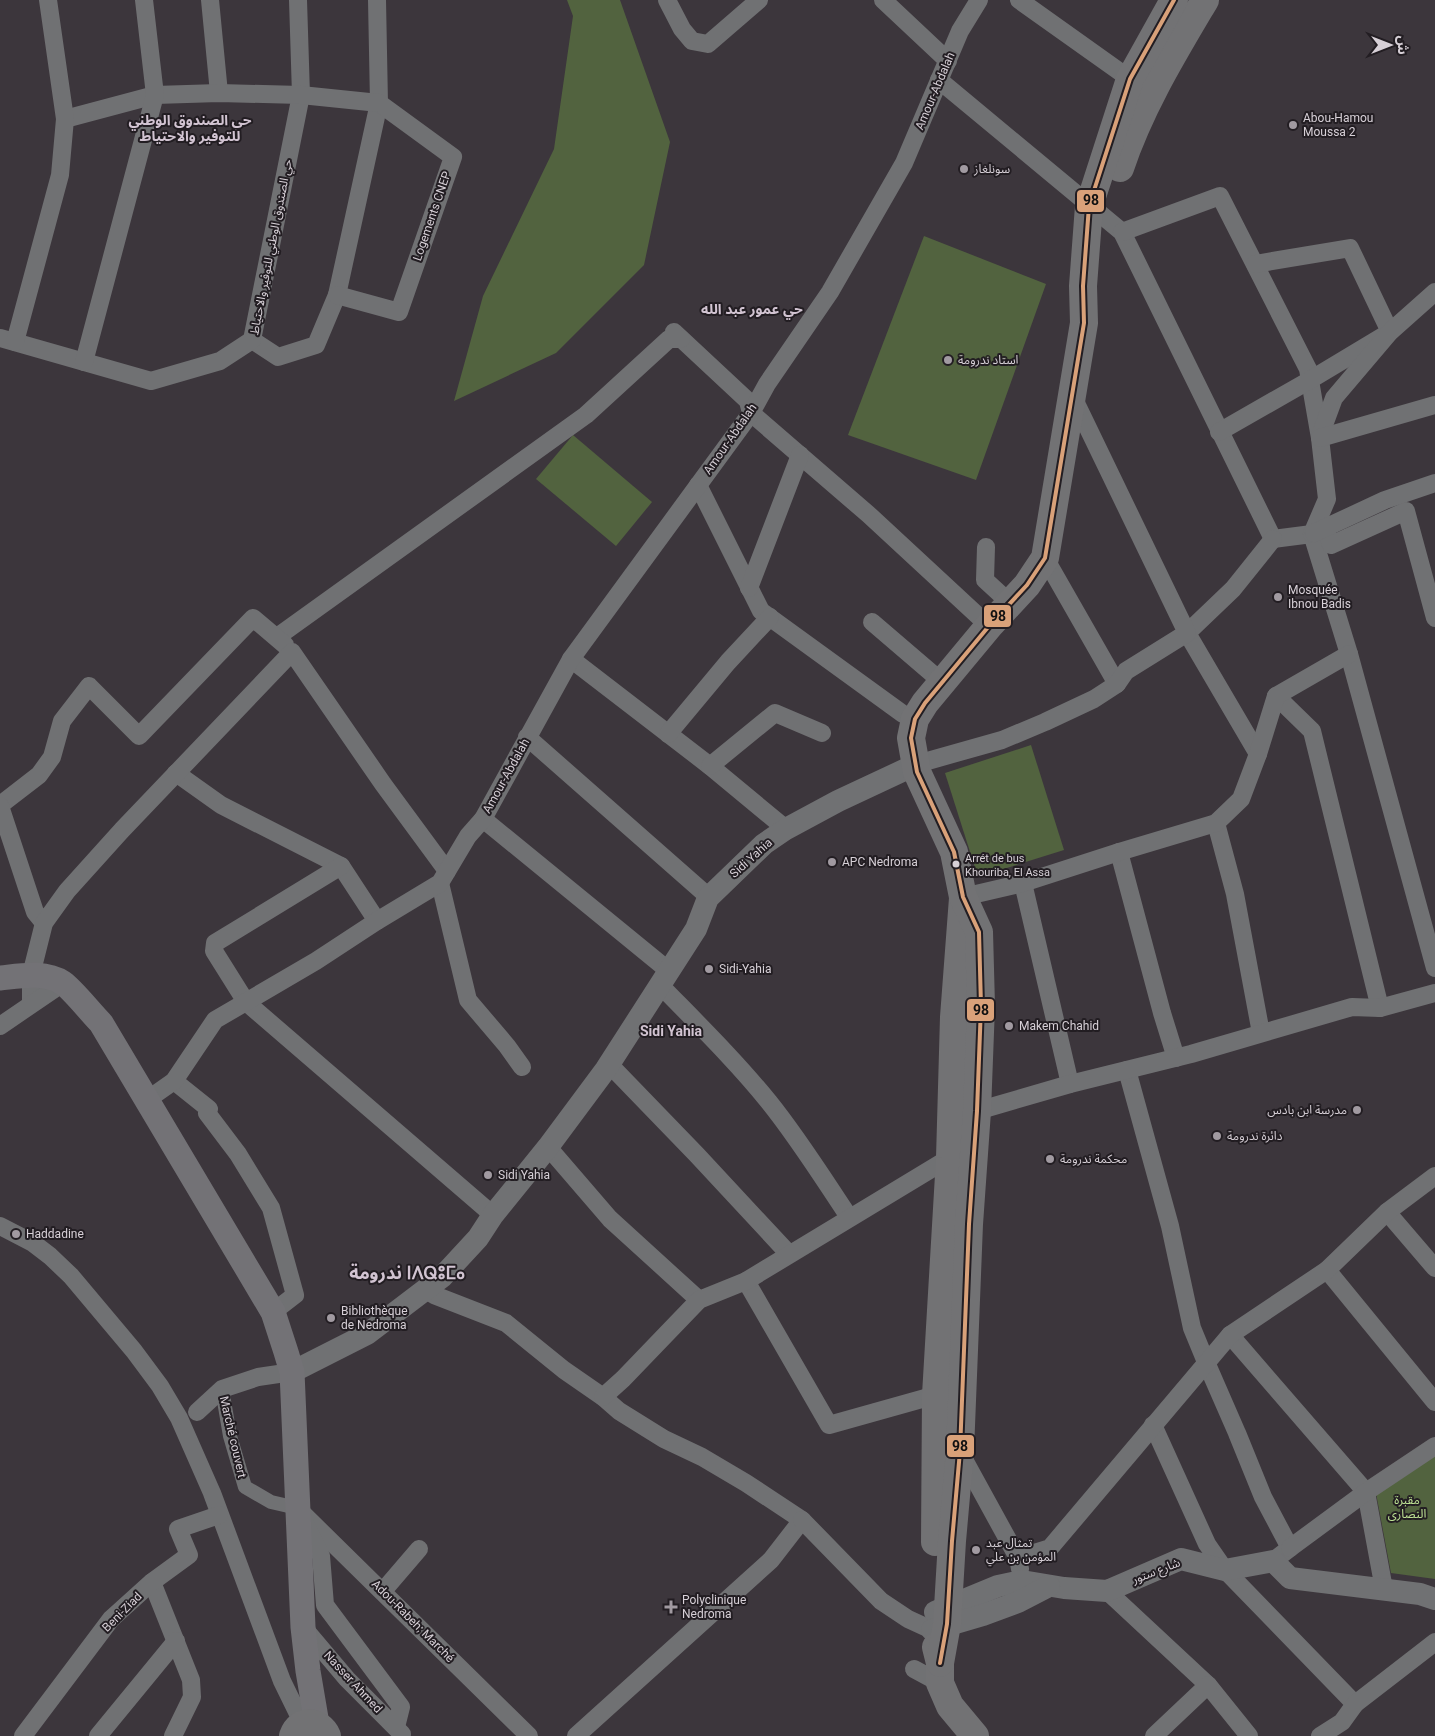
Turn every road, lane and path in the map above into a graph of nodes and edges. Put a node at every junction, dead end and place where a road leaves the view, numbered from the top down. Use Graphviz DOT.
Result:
graph roads {
  1 [pos="48,0"];
  2 [pos="144,0"];
  3 [pos="210,0"];
  4 [pos="298,0"];
  5 [pos="377,0"];
  6 [pos="667,0"];
  7 [pos="759,0"];
  8 [pos="883,0"];
  9 [pos="979,0"];
  10 [pos="1019,0"];
  11 [pos="1174,0"];
  12 [pos="1205,0"];
  13 [pos="948,61"];
  14 [pos="1130,79"];
  15 [pos="939,80"];
  16 [pos="219,93"];
  17 [pos="155,95"];
  18 [pos="301,95"];
  19 [pos="380,102"];
  20 [pos="65,119"];
  21 [pos="1105,219"];
  22 [pos="1255,264"];
  23 [pos="1435,292"];
  24 [pos="337,295"];
  25 [pos="1390,332"];
  26 [pos="7,340"];
  27 [pos="252,340"];
  28 [pos="84,362"];
  29 [pos="1310,380"];
  30 [pos="1073,397"];
  31 [pos="1435,404"];
  32 [pos="751,413"];
  33 [pos="1219,432"];
  34 [pos="1320,438"];
  35 [pos="800,455"];
  36 [pos="1435,483"];
  37 [pos="698,485"];
  38 [pos="1319,531"];
  39 [pos="1273,539"];
  40 [pos="986,547"];
  41 [pos="1045,558"];
  42 [pos="749,588"];
  43 [pos="1010,603"];
  44 [pos="770,617"];
  45 [pos="1435,618"];
  46 [pos="872,622"];
  47 [pos="989,626"];
  48 [pos="1187,633"];
  49 [pos="276,637"];
  50 [pos="292,652"];
  51 [pos="1349,654"];
  52 [pos="571,659"];
  53 [pos="942,682"];
  54 [pos="1117,684"];
  55 [pos="1276,696"];
  56 [pos="915,719"];
  57 [pos="822,733"];
  58 [pos="668,734"];
  59 [pos="527,737"];
  60 [pos="1258,754"];
  61 [pos="916,764"];
  62 [pos="710,766"];
  63 [pos="176,773"];
  64 [pos="0,806"];
  65 [pos="483,819"];
  66 [pos="1216,823"];
  67 [pos="786,829"];
  68 [pos="1119,852"];
  69 [pos="341,866"];
  70 [pos="443,877"];
  71 [pos="1023,884"];
  72 [pos="963,896"];
  73 [pos="708,898"];
  74 [pos="377,921"];
  75 [pos="44,923"];
  76 [pos="1435,968"];
  77 [pos="31,976"];
  78 [pos="0,978"];
  79 [pos="665,978"];
  80 [pos="63,983"];
  81 [pos="1435,993"];
  82 [pos="246,1002"];
  83 [pos="31,1004"];
  84 [pos="1380,1008"];
  85 [pos="0,1026"];
  86 [pos="1261,1033"];
  87 [pos="1176,1058"];
  88 [pos="609,1064"];
  89 [pos="522,1067"];
  90 [pos="1128,1070"];
  91 [pos="174,1081"];
  92 [pos="1070,1084"];
  93 [pos="147,1100"];
  94 [pos="977,1111"];
  95 [pos="974,1140"];
  96 [pos="548,1147"];
  97 [pos="950,1158"];
  98 [pos="1435,1176"];
  99 [pos="1387,1212"];
  100 [pos="493,1215"];
  101 [pos="850,1217"];
  102 [pos="0,1226"];
  103 [pos="789,1254"];
  104 [pos="1435,1268"];
  105 [pos="1327,1270"];
  106 [pos="746,1281"];
  107 [pos="425,1290"];
  108 [pos="699,1300"];
  109 [pos="273,1312"];
  110 [pos="1230,1335"];
  111 [pos="1206,1362"];
  112 [pos="292,1372"];
  113 [pos="222,1389"];
  114 [pos="936,1395"];
  115 [pos="603,1397"];
  116 [pos="1435,1402"];
  117 [pos="197,1412"];
  118 [pos="1153,1425"];
  119 [pos="1435,1446"];
  120 [pos="960,1452"];
  121 [pos="1366,1492"];
  122 [pos="297,1508"];
  123 [pos="220,1515"];
  124 [pos="802,1520"];
  125 [pos="419,1549"];
  126 [pos="1282,1554"];
  127 [pos="1018,1558"];
  128 [pos="1225,1570"];
  129 [pos="1022,1581"];
  130 [pos="152,1582"];
  131 [pos="1048,1586"];
  132 [pos="1384,1589"];
  133 [pos="383,1591"];
  134 [pos="1107,1591"];
  135 [pos="1435,1598"];
  136 [pos="940,1618"];
  137 [pos="304,1627"];
  138 [pos="176,1641"];
  139 [pos="1435,1642"];
  140 [pos="1208,1686"];
  141 [pos="1355,1704"];
  142 [pos="1341,1729"];
  143 [pos="315,1732"];
  144 [pos="400,1732"];
  145 [pos="23,1736"];
  146 [pos="98,1736"];
  147 [pos="173,1736"];
  148 [pos="529,1736"];
  149 [pos="576,1736"];
  150 [pos="975,1736"];
  151 [pos="1154,1736"];
  152 [pos="1249,1736"];
  153 [pos="1320,1736"];
  1 -- 20 [label="street"];
  2 -- 17 [label="street"];
  3 -- 16 [label="street"];
  4 -- 18 [label="street, حي الصندوق الوطني للتوفير والاحتياط"];
  5 -- 19 [label="street, حي الصندوق الوطني للتوفير والاحتياط"];
  6 -- 7 [label="street"];
  8 -- 13 [label="street"];
  9 -- 13 [label="street, Amour-Abdalah"];
  10 -- 14 [label="street"];
  11 -- 14 [label="main road"];
  12 -- 21 [label="main road"];
  13 -- 15 [label="street, Amour-Abdalah"];
  14 -- 21 [label="main road"];
  15 -- 21 [label="street"];
  15 -- 32 [label="street, Amour-Abdalah"];
  16 -- 17 [label="street"];
  16 -- 18 [label="street"];
  17 -- 20 [label="street"];
  17 -- 28 [label="street"];
  18 -- 19 [label="street"];
  18 -- 27 [label="street, حي الصندوق الوطني للتوفير والاحتياط"];
  19 -- 24 [label="street, حي الصندوق الوطني للتوفير والاحتياط"];
  19 -- 24 [label="street, Logements CNEP"];
  20 -- 26 [label="street"];
  21 -- 22 [label="street"];
  21 -- 30 [label="main road"];
  21 -- 33 [label="street"];
  22 -- 25 [label="street"];
  22 -- 29 [label="street"];
  23 -- 25 [label="street"];
  24 -- 27 [label="street, حي الصندوق الوطني للتوفير والاحتياط"];
  25 -- 29 [label="street"];
  25 -- 34 [label="street"];
  26 -- 28 [label="street"];
  27 -- 28 [label="street"];
  29 -- 33 [label="street"];
  29 -- 34 [label="street"];
  30 -- 41 [label="main road"];
  30 -- 48 [label="street"];
  31 -- 34 [label="street"];
  32 -- 35 [label="street"];
  32 -- 37 [label="street, Amour-Abdalah"];
  32 -- 49 [label="street"];
  33 -- 39 [label="street"];
  34 -- 38 [label="street"];
  35 -- 42 [label="street"];
  35 -- 47 [label="street"];
  36 -- 38 [label="street"];
  37 -- 42 [label="street"];
  37 -- 52 [label="street, Amour-Abdalah"];
  38 -- 39 [label="street"];
  38 -- 45 [label="street"];
  38 -- 51 [label="street"];
  39 -- 48 [label="street"];
  40 -- 43 [label="street"];
  41 -- 43 [label="main road"];
  41 -- 54 [label="street"];
  42 -- 44 [label="street"];
  43 -- 47 [label="main road"];
  44 -- 56 [label="street"];
  44 -- 58 [label="street"];
  46 -- 53 [label="street"];
  47 -- 53 [label="main road"];
  48 -- 54 [label="street"];
  48 -- 60 [label="street"];
  49 -- 50 [label="street"];
  49 -- 64 [label="street"];
  50 -- 63 [label="street"];
  50 -- 70 [label="street"];
  51 -- 55 [label="street"];
  51 -- 76 [label="street"];
  52 -- 58 [label="street"];
  52 -- 59 [label="street, Amour-Abdalah"];
  53 -- 56 [label="main road"];
  54 -- 61 [label="street"];
  55 -- 60 [label="street"];
  55 -- 84 [label="street"];
  56 -- 61 [label="main road"];
  57 -- 62 [label="street"];
  58 -- 62 [label="street"];
  59 -- 65 [label="street, Amour-Abdalah"];
  59 -- 73 [label="street"];
  60 -- 66 [label="street"];
  61 -- 67 [label="street, Sidi Yahia"];
  61 -- 72 [label="main road"];
  62 -- 67 [label="street"];
  63 -- 69 [label="street"];
  63 -- 75 [label="street"];
  64 -- 75 [label="street"];
  65 -- 70 [label="street, Amour-Abdalah"];
  65 -- 79 [label="street"];
  66 -- 68 [label="street"];
  66 -- 86 [label="street"];
  67 -- 73 [label="street, Sidi Yahia"];
  68 -- 71 [label="street"];
  68 -- 87 [label="street"];
  69 -- 74 [label="street"];
  69 -- 82 [label="street"];
  70 -- 74 [label="street"];
  70 -- 89 [label="street"];
  71 -- 72 [label="street"];
  71 -- 92 [label="street"];
  72 -- 94 [label="main road"];
  72 -- 97 [label="main road"];
  73 -- 79 [label="street, Sidi Yahia"];
  74 -- 82 [label="street"];
  75 -- 77 [label="street"];
  77 -- 78 [label="main road"];
  77 -- 80 [label="main road"];
  77 -- 83 [label="street"];
  79 -- 88 [label="street, Sidi Yahia"];
  79 -- 101 [label="street"];
  80 -- 83 [label="street"];
  80 -- 93 [label="main road"];
  81 -- 84 [label="street"];
  82 -- 91 [label="street"];
  82 -- 100 [label="street"];
  83 -- 85 [label="street"];
  84 -- 86 [label="street"];
  86 -- 87 [label="street"];
  87 -- 90 [label="street"];
  88 -- 96 [label="street, Sidi Yahia"];
  88 -- 103 [label="street"];
  90 -- 92 [label="street"];
  90 -- 111 [label="street"];
  91 -- 93 [label="street"];
  91 -- 109 [label="street"];
  92 -- 94 [label="street"];
  93 -- 109 [label="main road"];
  94 -- 95 [label="main road"];
  95 -- 97 [label="street"];
  95 -- 120 [label="main road"];
  96 -- 100 [label="street, Sidi Yahia"];
  96 -- 108 [label="street"];
  97 -- 101 [label="street"];
  97 -- 114 [label="main road"];
  98 -- 99 [label="street"];
  99 -- 104 [label="street"];
  99 -- 105 [label="street"];
  100 -- 107 [label="street, Sidi Yahia"];
  101 -- 103 [label="street"];
  102 -- 123 [label="street"];
  103 -- 106 [label="street"];
  105 -- 110 [label="street"];
  105 -- 116 [label="street"];
  106 -- 108 [label="street"];
  106 -- 114 [label="street"];
  107 -- 112 [label="street, Sidi Yahia"];
  107 -- 115 [label="street"];
  108 -- 115 [label="street"];
  109 -- 112 [label="main road"];
  110 -- 111 [label="street"];
  110 -- 121 [label="street"];
  111 -- 118 [label="street"];
  111 -- 126 [label="street"];
  112 -- 113 [label="street"];
  112 -- 122 [label="main road"];
  113 -- 117 [label="street"];
  113 -- 122 [label="street, Marché couvert"];
  114 -- 136 [label="main road"];
  115 -- 124 [label="street"];
  118 -- 127 [label="street"];
  118 -- 128 [label="street"];
  119 -- 121 [label="street"];
  120 -- 127 [label="street"];
  120 -- 136 [label="main road"];
  121 -- 126 [label="street"];
  121 -- 132 [label="street"];
  122 -- 133 [label="street, Adou-Rabeh; Marché"];
  122 -- 137 [label="main road"];
  122 -- 144 [label="street"];
  123 -- 130 [label="street, Beni-Ziad"];
  123 -- 143 [label="street"];
  124 -- 136 [label="street"];
  124 -- 149 [label="street"];
  125 -- 133 [label="street"];
  126 -- 128 [label="street, شارع ستور"];
  126 -- 132 [label="street"];
  127 -- 129 [label="street"];
  128 -- 134 [label="street, شارع ستور"];
  128 -- 141 [label="street"];
  129 -- 131 [label="street, شارع ستور"];
  129 -- 136 [label="street, شارع ستور"];
  130 -- 138 [label="street"];
  130 -- 145 [label="street, Beni-Ziad"];
  131 -- 134 [label="street, شارع ستور"];
  131 -- 136 [label="street"];
  132 -- 135 [label="street"];
  133 -- 148 [label="street, Adou-Rabeh; Marché"];
  134 -- 140 [label="street"];
  136 -- 150 [label="main road"];
  137 -- 143 [label="main road"];
  137 -- 144 [label="street, Nasser Ahmed"];
  138 -- 146 [label="street"];
  138 -- 147 [label="street"];
  139 -- 141 [label="street"];
  140 -- 151 [label="street"];
  140 -- 152 [label="street"];
  141 -- 142 [label="street"];
  142 -- 153 [label="street"];
}
